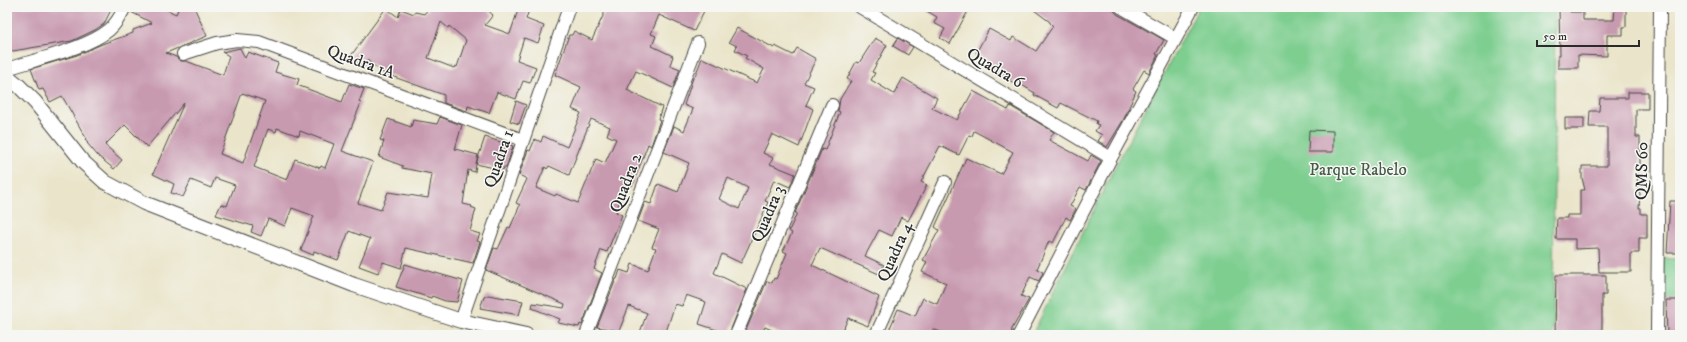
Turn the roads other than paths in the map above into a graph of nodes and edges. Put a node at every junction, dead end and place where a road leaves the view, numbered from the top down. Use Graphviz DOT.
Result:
graph roads {
  1 [pos="125,7"];
  2 [pos="569,7"];
  3 [pos="860,7"];
  4 [pos="1121,7"];
  5 [pos="1193,7"];
  6 [pos="1660,7"];
  7 [pos="1175,38"];
  8 [pos="698,43"];
  9 [pos="184,54"];
  10 [pos="7,69"];
  11 [pos="7,76"];
  12 [pos="832,105"];
  13 [pos="523,140"];
  14 [pos="1111,158"];
  15 [pos="945,182"];
  16 [pos="461,321"];
  17 [pos="526,335"];
  18 [pos="586,335"];
  19 [pos="736,335"];
  20 [pos="876,335"];
  21 [pos="1019,335"];
  22 [pos="1657,335"];
  1 -- 10 [label="street"];
  2 -- 13 [label="street, Quadra 1"];
  3 -- 14 [label="street, Quadra 6"];
  4 -- 7 [label="street"];
  5 -- 7 [label="street"];
  6 -- 22 [label="street, QMS 60"];
  7 -- 14 [label="street"];
  8 -- 18 [label="street, Quadra 2"];
  9 -- 13 [label="street, Quadra 1A"];
  11 -- 16 [label="street"];
  12 -- 19 [label="street, Quadra 3"];
  13 -- 16 [label="street, Quadra 1"];
  14 -- 21 [label="street"];
  15 -- 20 [label="street, Quadra 4"];
  16 -- 17 [label="street"];
}
